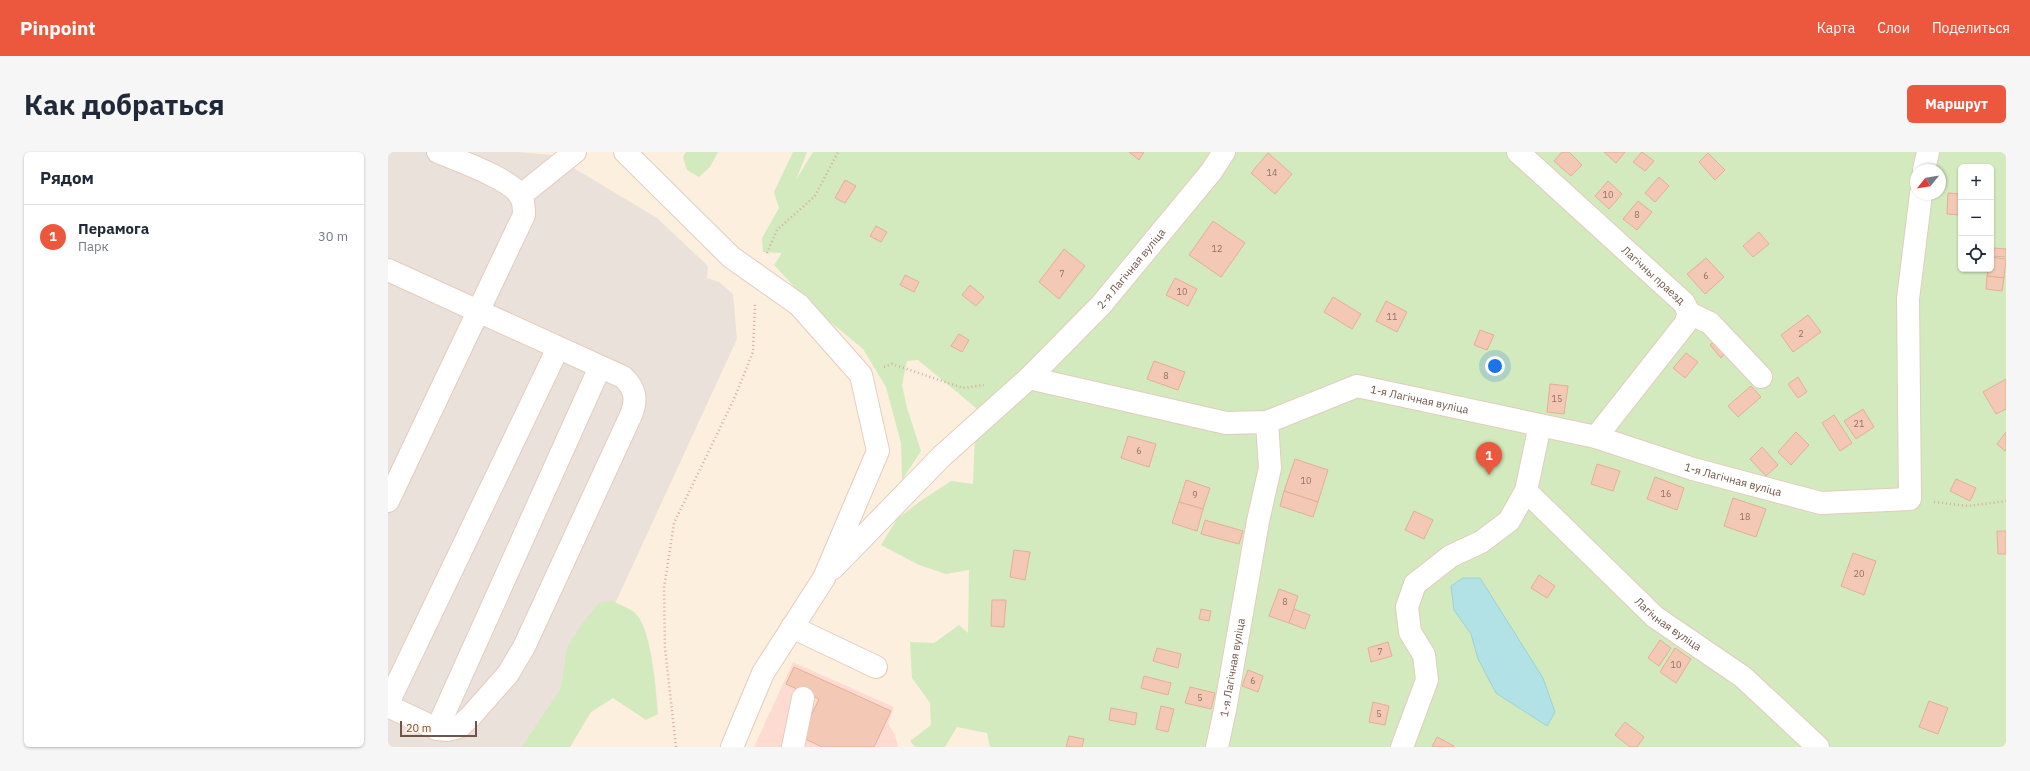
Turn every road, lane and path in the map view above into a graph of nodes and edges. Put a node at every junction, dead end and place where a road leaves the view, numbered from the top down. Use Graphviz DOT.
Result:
graph roads {
  1 [pos="438,152"];
  2 [pos="575,152"];
  3 [pos="625,152"];
  4 [pos="838,152"];
  5 [pos="1224,152"];
  6 [pos="1518,152"];
  7 [pos="1928,152"];
  8 [pos="1925,164"];
  9 [pos="520,196"];
  10 [pos="1920,200"];
  11 [pos="388,270"];
  12 [pos="756,274"];
  13 [pos="478,312"];
  14 [pos="1689,313"];
  15 [pos="558,348"];
  16 [pos="600,367"];
  17 [pos="861,375"];
  18 [pos="1761,377"];
  19 [pos="1029,378"];
  20 [pos="985,385"];
  21 [pos="1267,422"];
  22 [pos="1540,425"];
  23 [pos="1596,436"];
  24 [pos="1526,491"];
  25 [pos="1910,498"];
  26 [pos="388,501"];
  27 [pos="2006,501"];
  28 [pos="824,578"];
  29 [pos="792,627"];
  30 [pos="876,667"];
  31 [pos="803,698"];
  32 [pos="388,703"];
  33 [pos="388,706"];
  34 [pos="437,729"];
  35 [pos="676,747"];
  36 [pos="732,747"];
  37 [pos="793,747"];
  38 [pos="1217,747"];
  39 [pos="1402,747"];
  40 [pos="1818,747"];
  1 -- 9 [label="lane"];
  2 -- 9 [label="lane"];
  3 -- 12 [label="lane"];
  4 -- 12 [label="path"];
  5 -- 19 [label="lane, 2-я Лагічная вуліца"];
  6 -- 14 [label="lane, Лагічны праезд"];
  7 -- 8 [label="lane"];
  9 -- 13 [label="lane"];
  10 -- 25 [label="lane"];
  11 -- 13 [label="lane"];
  12 -- 17 [label="lane"];
  12 -- 35 [label="path"];
  13 -- 15 [label="lane"];
  13 -- 26 [label="lane"];
  14 -- 18 [label="lane"];
  14 -- 23 [label="lane, Лагічны праезд"];
  15 -- 16 [label="lane"];
  15 -- 32 [label="lane"];
  16 -- 34 [label="lane"];
  16 -- 34 [label="lane"];
  17 -- 20 [label="path"];
  17 -- 28 [label="lane"];
  19 -- 21 [label="lane, 1-я Лагічная вуліца"];
  19 -- 28 [label="lane, 2-я Лагічная вуліца"];
  21 -- 22 [label="lane, 1-я Лагічная вуліца"];
  21 -- 38 [label="lane, 1-я Лагічная вуліца"];
  22 -- 23 [label="lane, 1-я Лагічная вуліца"];
  22 -- 24 [label="lane"];
  23 -- 25 [label="lane, 1-я Лагічная вуліца"];
  24 -- 39 [label="lane"];
  24 -- 40 [label="lane, Лагічная вуліца"];
  25 -- 27 [label="path"];
  28 -- 29 [label="lane"];
  29 -- 30 [label="lane"];
  29 -- 36 [label="lane"];
  31 -- 37 [label="lane"];
  33 -- 34 [label="lane"];
}
